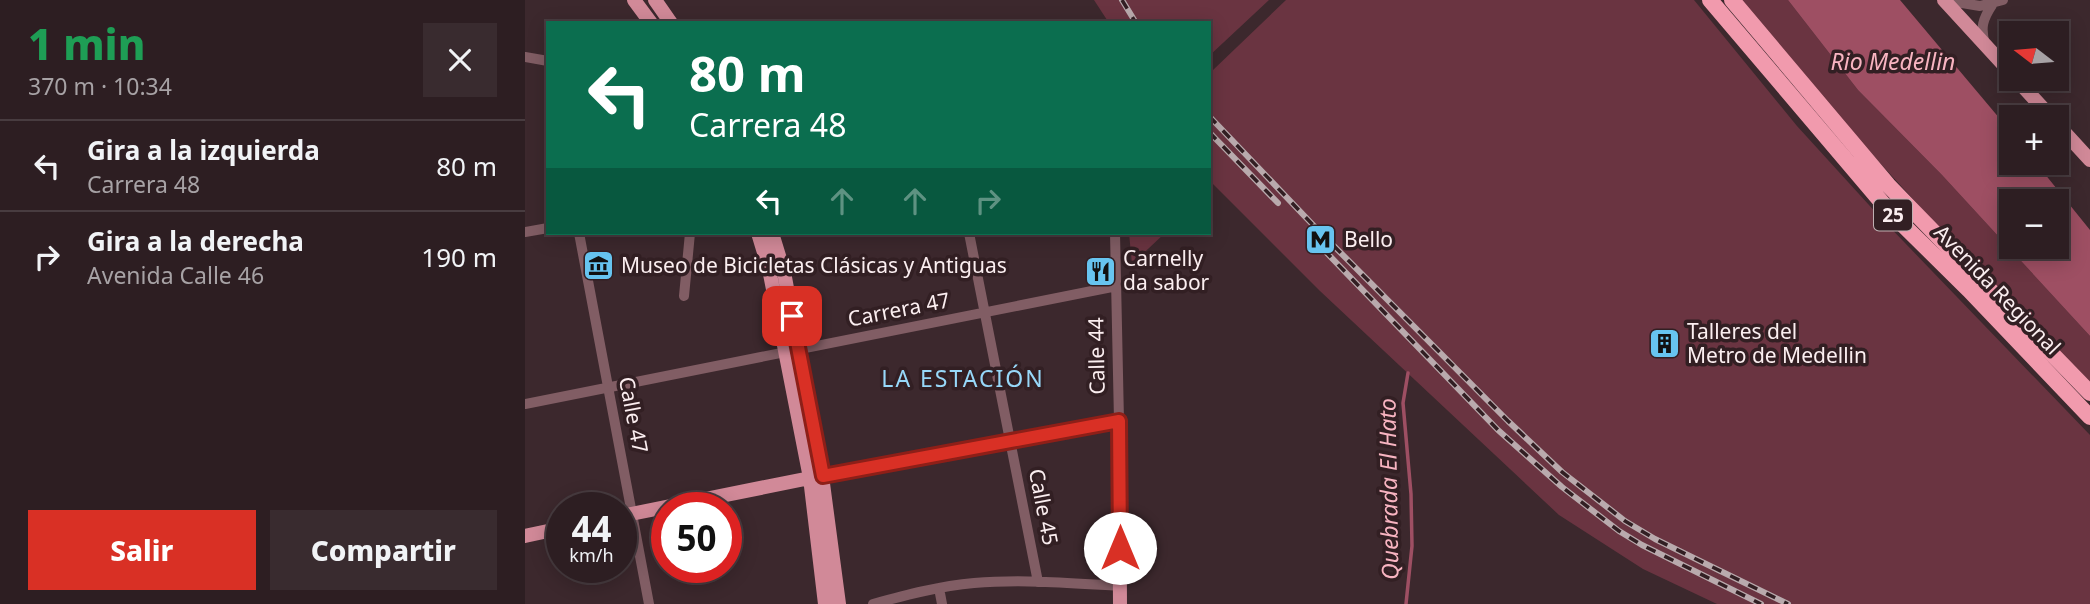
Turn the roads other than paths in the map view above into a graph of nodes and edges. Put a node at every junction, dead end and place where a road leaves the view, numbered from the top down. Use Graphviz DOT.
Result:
graph roads {
  1 [pos="634,0"];
  2 [pos="655,0"];
  3 [pos="1710,0"];
  4 [pos="1732,0"];
  5 [pos="1944,0"];
  6 [pos="2003,0"];
  7 [pos="1992,5"];
  8 [pos="650,21"];
  9 [pos="670,21"];
  10 [pos="1986,46"];
  11 [pos="525,57"];
  12 [pos="1999,60"];
  13 [pos="546,61"];
  14 [pos="2027,91"];
  15 [pos="2040,105"];
  16 [pos="2069,137"];
  17 [pos="2090,160"];
  18 [pos="546,228"];
  19 [pos="525,232"];
  20 [pos="579,235"];
  21 [pos="689,235"];
  22 [pos="759,235"];
  23 [pos="773,235"];
  24 [pos="969,235"];
  25 [pos="1115,235"];
  26 [pos="1117,286"];
  27 [pos="684,296"];
  28 [pos="985,312"];
  29 [pos="791,351"];
  30 [pos="608,387"];
  31 [pos="2090,393"];
  32 [pos="525,404"];
  33 [pos="2090,417"];
  34 [pos="1119,421"];
  35 [pos="1010,441"];
  36 [pos="816,477"];
  37 [pos="624,492"];
  38 [pos="637,513"];
  39 [pos="546,531"];
  40 [pos="525,536"];
  41 [pos="637,555"];
  42 [pos="1038,582"];
  43 [pos="1120,586"];
  44 [pos="939,588"];
  45 [pos="649,604"];
  46 [pos="825,604"];
  47 [pos="839,604"];
  48 [pos="873,604"];
  49 [pos="942,604"];
  50 [pos="1120,604"];
  1 -- 8 [label="main road"];
  2 -- 9 [label="main road"];
  3 -- 33 [label="highway, Avenida Regional / 25"];
  4 -- 31 [label="highway, Avenida Regional / 25"];
  5 -- 7 [label="street"];
  5 -- 10 [label="main road"];
  6 -- 7 [label="street"];
  7 -- 10 [label="street"];
  10 -- 12 [label="main road"];
  11 -- 13 [label="street"];
  14 -- 15 [label="main road"];
  16 -- 17 [label="main road"];
  18 -- 19 [label="street"];
  20 -- 30 [label="street, Calle 47"];
  21 -- 27 [label="street"];
  22 -- 29 [label="main road"];
  23 -- 29 [label="main road"];
  24 -- 28 [label="street, Calle 45"];
  25 -- 26 [label="street, Calle 44"];
  26 -- 28 [label="street, Carrera 47"];
  26 -- 34 [label="street, Calle 44"];
  28 -- 29 [label="street, Carrera 47"];
  28 -- 35 [label="street, Calle 45"];
  29 -- 30 [label="street, Carrera 47"];
  29 -- 36 [label="main road"];
  30 -- 32 [label="street, Carrera 47"];
  30 -- 37 [label="street, Calle 47"];
  34 -- 35 [label="main road"];
  34 -- 43 [label="main road, Calle 44"];
  35 -- 36 [label="main road"];
  35 -- 42 [label="street, Calle 45"];
  36 -- 38 [label="main road"];
  36 -- 46 [label="main road"];
  36 -- 47 [label="main road"];
  39 -- 40 [label="main road"];
  41 -- 45 [label="street, Calle 47"];
  42 -- 43 [label="street"];
  42 -- 44 [label="street"];
  43 -- 50 [label="main road, Calle 44"];
  44 -- 48 [label="street"];
  44 -- 49 [label="street"];
}
